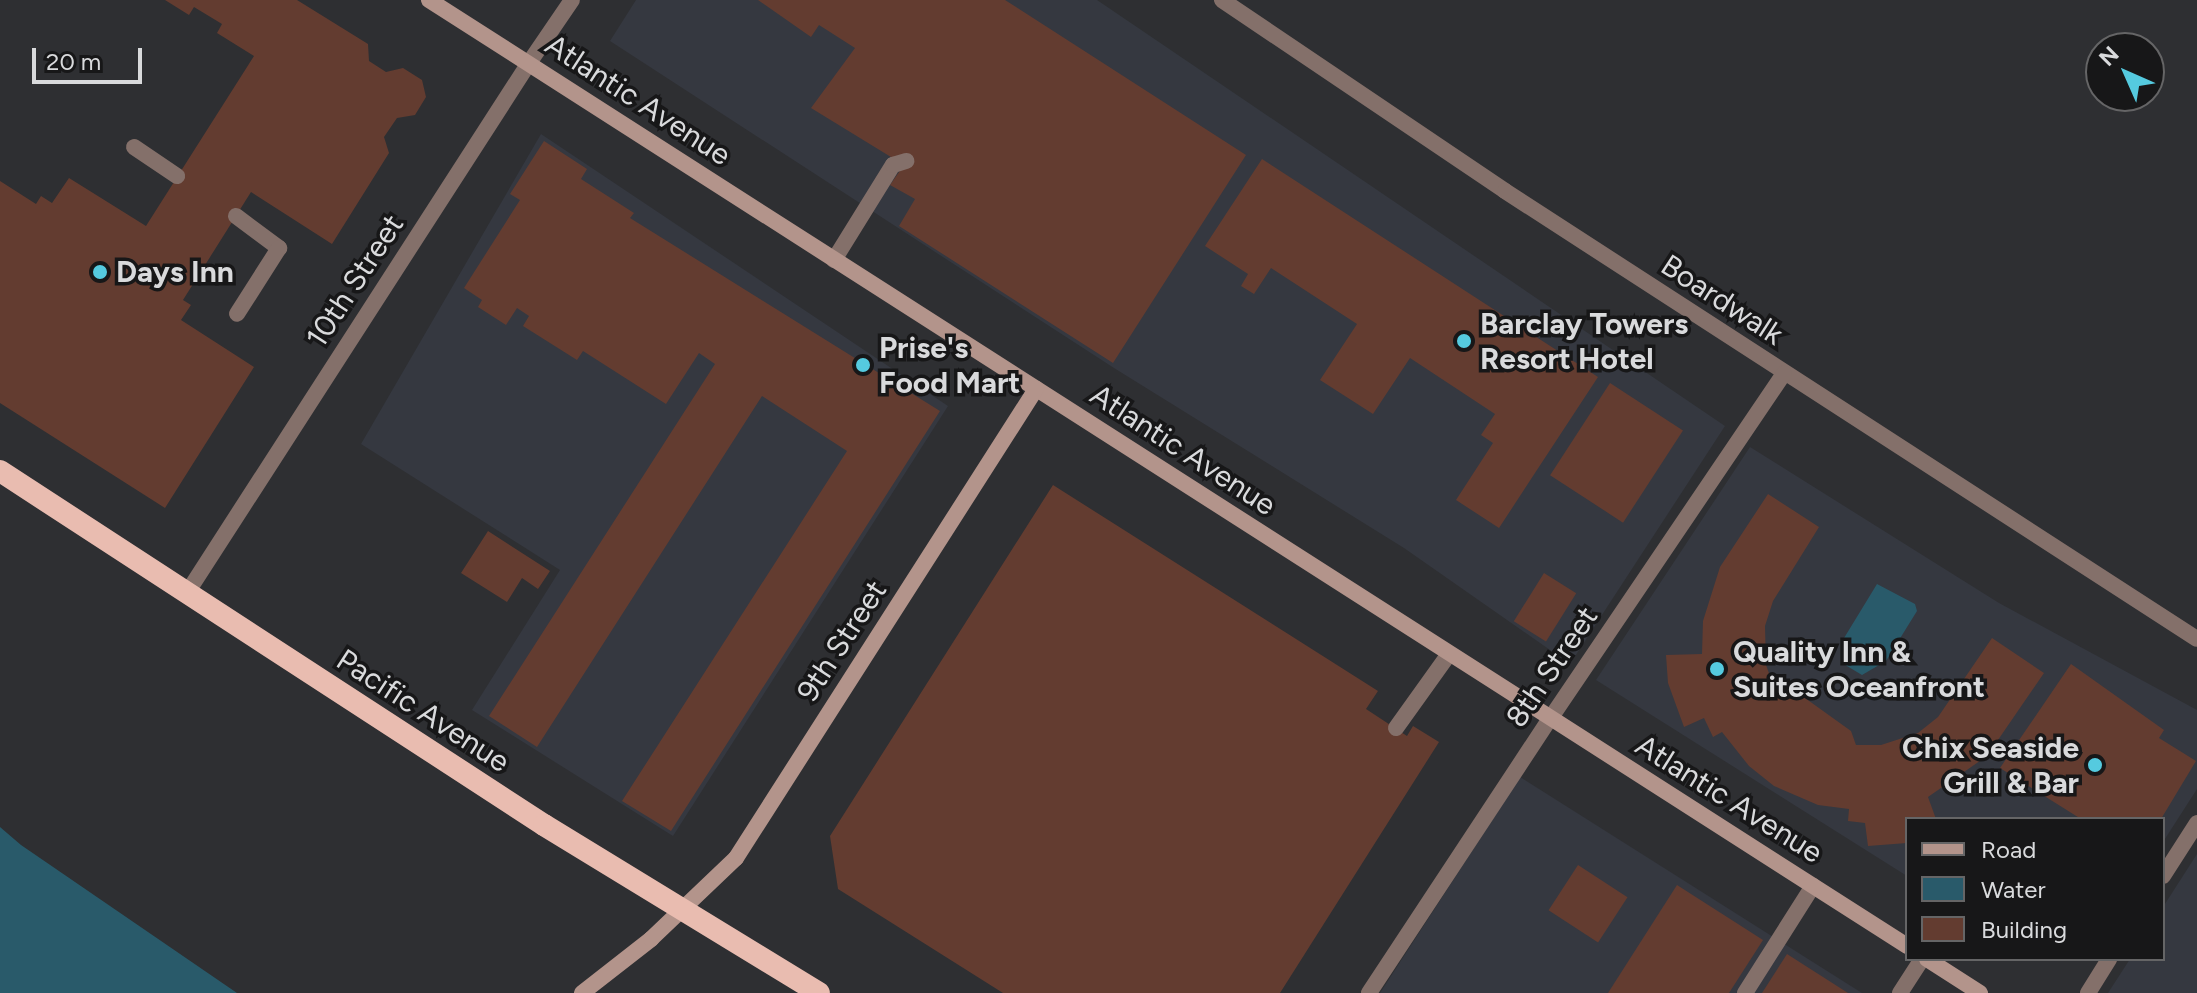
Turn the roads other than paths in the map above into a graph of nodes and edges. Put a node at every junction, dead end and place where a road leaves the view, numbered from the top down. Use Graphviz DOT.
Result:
graph roads {
  1 [pos="429,0"];
  2 [pos="572,0"];
  3 [pos="1222,0"];
  4 [pos="529,63"];
  5 [pos="134,147"];
  6 [pos="906,161"];
  7 [pos="177,176"];
  8 [pos="236,216"];
  9 [pos="834,260"];
  10 [pos="237,314"];
  11 [pos="1784,374"];
  12 [pos="1036,389"];
  13 [pos="0,471"];
  14 [pos="187,593"];
  15 [pos="2197,639"];
  16 [pos="1449,654"];
  17 [pos="1550,719"];
  18 [pos="1396,728"];
  19 [pos="2197,823"];
  20 [pos="2165,873"];
  21 [pos="1813,886"];
  22 [pos="681,912"];
  23 [pos="1905,945"];
  24 [pos="1923,961"];
  25 [pos="1927,961"];
  26 [pos="2108,961"];
  27 [pos="582,993"];
  28 [pos="819,993"];
  29 [pos="1369,993"];
  30 [pos="1745,993"];
  31 [pos="1900,993"];
  32 [pos="1980,993"];
  33 [pos="2088,993"];
  1 -- 4 [label="main road, Atlantic Avenue"];
  2 -- 4 [label="street, 10th Street"];
  3 -- 11 [label="street, Boardwalk"];
  4 -- 9 [label="main road, Atlantic Avenue"];
  4 -- 14 [label="street, 10th Street"];
  5 -- 7 [label="street"];
  6 -- 9 [label="street"];
  8 -- 10 [label="street"];
  9 -- 12 [label="main road, Atlantic Avenue"];
  11 -- 15 [label="street, Boardwalk"];
  11 -- 17 [label="street, 8th Street"];
  12 -- 16 [label="main road, Atlantic Avenue"];
  12 -- 22 [label="main road, 9th Street"];
  13 -- 14 [label="highway, Pacific Avenue"];
  14 -- 22 [label="highway, Pacific Avenue"];
  16 -- 17 [label="main road, Atlantic Avenue"];
  16 -- 18 [label="street"];
  17 -- 21 [label="main road, Atlantic Avenue"];
  17 -- 29 [label="street, 8th Street"];
  19 -- 20 [label="street"];
  21 -- 23 [label="main road, Atlantic Avenue"];
  21 -- 30 [label="street"];
  22 -- 27 [label="main road, 9th Street"];
  22 -- 28 [label="highway, Pacific Avenue"];
  24 -- 31 [label="street"];
  25 -- 32 [label="main road"];
  26 -- 33 [label="street"];
}
